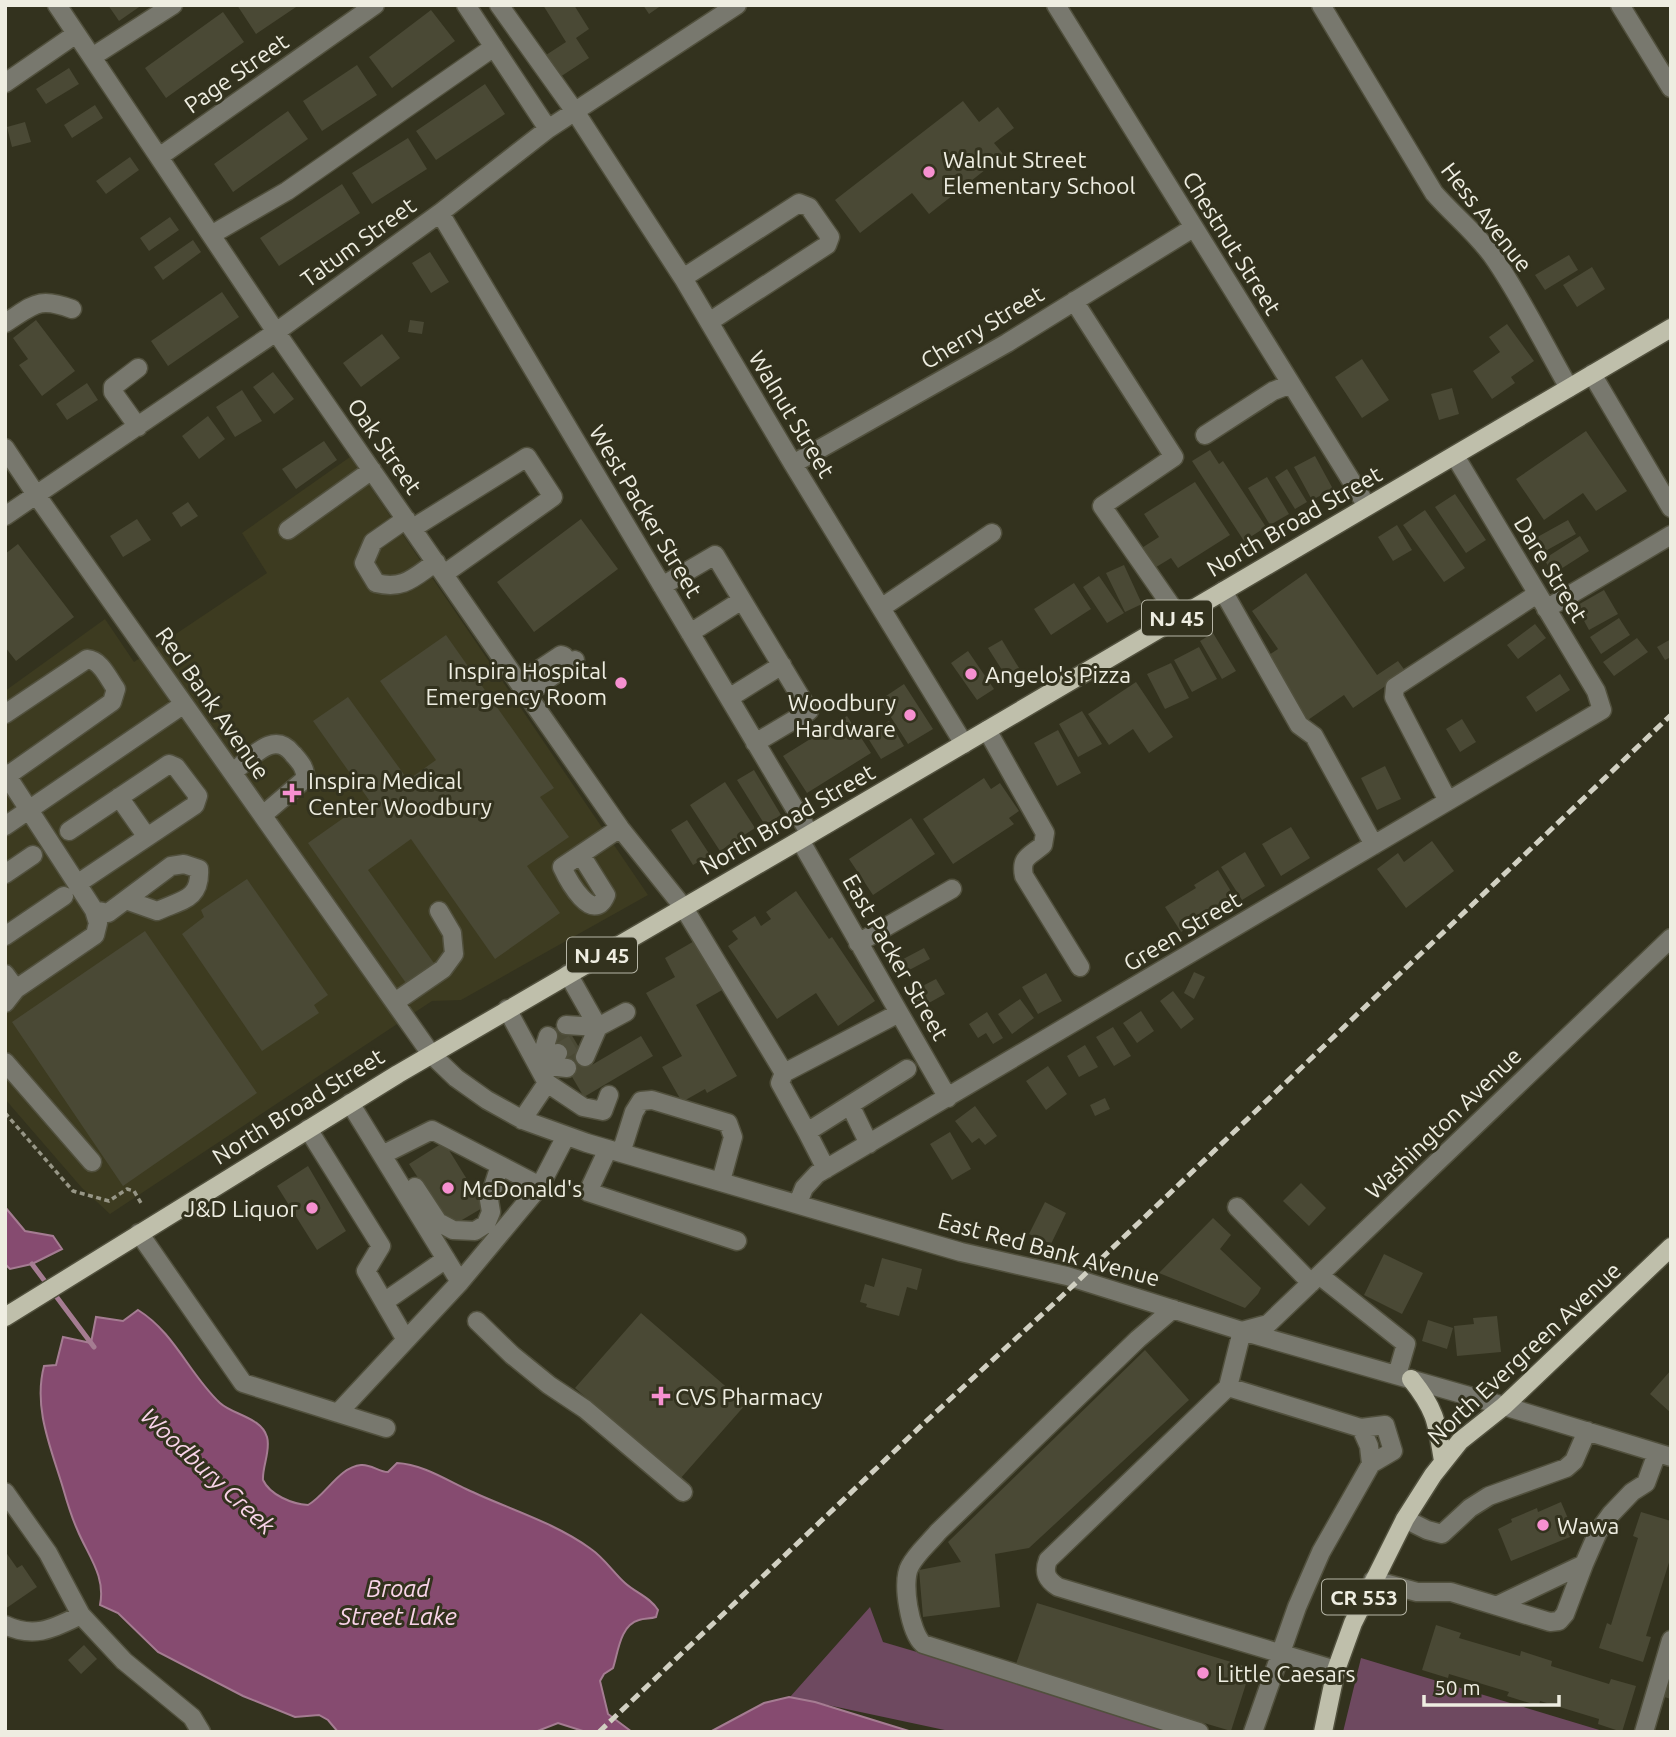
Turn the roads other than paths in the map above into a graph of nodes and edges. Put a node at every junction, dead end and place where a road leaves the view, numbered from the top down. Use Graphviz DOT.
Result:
graph roads {
  1 [pos="57,5"];
  2 [pos="173,5"];
  3 [pos="375,5"];
  4 [pos="467,5"];
  5 [pos="499,5"];
  6 [pos="737,5"];
  7 [pos="1056,5"];
  8 [pos="1321,5"];
  9 [pos="1620,5"];
  10 [pos="76,34"];
  11 [pos="494,47"];
  12 [pos="92,57"];
  13 [pos="5,83"];
  14 [pos="1671,88"];
  15 [pos="576,113"];
  16 [pos="548,129"];
  17 [pos="159,158"];
  18 [pos="440,213"];
  19 [pos="1193,228"];
  20 [pos="211,235"];
  21 [pos="683,278"];
  22 [pos="1074,301"];
  23 [pos="72,309"];
  24 [pos="709,322"];
  25 [pos="5,323"];
  26 [pos="1671,328"];
  27 [pos="276,332"];
  28 [pos="138,368"];
  29 [pos="1592,374"];
  30 [pos="1291,384"];
  31 [pos="1569,388"];
  32 [pos="138,427"];
  33 [pos="1205,435"];
  34 [pos="5,448"];
  35 [pos="1455,456"];
  36 [pos="793,464"];
  37 [pos="372,470"];
  38 [pos="37,496"];
  39 [pos="1367,506"];
  40 [pos="1671,508"];
  41 [pos="5,516"];
  42 [pos="409,524"];
  43 [pos="288,530"];
  44 [pos="992,533"];
  45 [pos="1671,535"];
  46 [pos="440,568"];
  47 [pos="662,586"];
  48 [pos="1223,591"];
  49 [pos="742,600"];
  50 [pos="1542,601"];
  51 [pos="881,608"];
  52 [pos="1180,617"];
  53 [pos="690,633"];
  54 [pos="569,658"];
  55 [pos="782,665"];
  56 [pos="523,688"];
  57 [pos="729,698"];
  58 [pos="184,704"];
  59 [pos="7,709"];
  60 [pos="1602,710"];
  61 [pos="986,730"];
  62 [pos="755,743"];
  63 [pos="964,744"];
  64 [pos="233,772"];
  65 [pos="6,774"];
  66 [pos="119,797"];
  67 [pos="1448,801"];
  68 [pos="30,809"];
  69 [pos="263,816"];
  70 [pos="5,826"];
  71 [pos="620,828"];
  72 [pos="69,831"];
  73 [pos="147,837"];
  74 [pos="805,837"];
  75 [pos="1374,845"];
  76 [pos="33,855"];
  77 [pos="581,855"];
  78 [pos="5,874"];
  79 [pos="952,889"];
  80 [pos="71,890"];
  81 [pos="127,900"];
  82 [pos="684,908"];
  83 [pos="94,910"];
  84 [pos="439,911"];
  85 [pos="5,936"];
  86 [pos="1671,938"];
  87 [pos="858,943"];
  88 [pos="1080,967"];
  89 [pos="5,974"];
  90 [pos="568,974"];
  91 [pos="10,996"];
  92 [pos="395,1002"];
  93 [pos="507,1009"];
  94 [pos="626,1012"];
  95 [pos="899,1013"];
  96 [pos="566,1025"];
  97 [pos="598,1027"];
  98 [pos="548,1036"];
  99 [pos="580,1050"];
  100 [pos="431,1054"];
  101 [pos="562,1060"];
  102 [pos="5,1062"];
  103 [pos="539,1065"];
  104 [pos="907,1069"];
  105 [pos="784,1073"];
  106 [pos="547,1083"];
  107 [pos="609,1096"];
  108 [pos="948,1098"];
  109 [pos="350,1103"];
  110 [pos="850,1105"];
  111 [pos="523,1120"];
  112 [pos="308,1129"];
  113 [pos="807,1132"];
  114 [pos="566,1136"];
  115 [pos="869,1144"];
  116 [pos="615,1151"];
  117 [pos="382,1155"];
  118 [pos="92,1162"];
  119 [pos="500,1165"];
  120 [pos="826,1169"];
  121 [pos="394,1175"];
  122 [pos="721,1181"];
  123 [pos="540,1186"];
  124 [pos="798,1203"];
  125 [pos="1237,1207"];
  126 [pos="139,1233"];
  127 [pos="737,1241"];
  128 [pos="1671,1247"];
  129 [pos="446,1259"];
  130 [pos="1315,1279"];
  131 [pos="460,1282"];
  132 [pos="384,1302"];
  133 [pos="1173,1309"];
  134 [pos="5,1317"];
  135 [pos="477,1321"];
  136 [pos="1242,1331"];
  137 [pos="406,1340"];
  138 [pos="1404,1377"];
  139 [pos="1228,1387"];
  140 [pos="1504,1406"];
  141 [pos="338,1413"];
  142 [pos="386,1428"];
  143 [pos="1587,1431"];
  144 [pos="1664,1455"];
  145 [pos="1443,1461"];
  146 [pos="5,1492"];
  147 [pos="683,1492"];
  148 [pos="1405,1519"];
  149 [pos="1584,1563"];
  150 [pos="1373,1580"];
  151 [pos="1498,1605"];
  152 [pos="81,1615"];
  153 [pos="5,1625"];
  154 [pos="1671,1640"];
  155 [pos="1280,1652"];
  156 [pos="1336,1670"];
  157 [pos="201,1732"];
  158 [pos="1199,1732"];
  159 [pos="1253,1732"];
  160 [pos="1323,1732"];
  161 [pos="1644,1732"];
  1 -- 10 [label="street, Oak Street"];
  2 -- 12 [label="street"];
  3 -- 17 [label="street, Page Street"];
  4 -- 11 [label="street"];
  5 -- 15 [label="street, Walnut Street"];
  6 -- 15 [label="street, Tatum Street"];
  7 -- 19 [label="street, Chestnut Street"];
  8 -- 31 [label="street, Hess Avenue"];
  9 -- 14 [label="street"];
  10 -- 12 [label="street, Oak Street"];
  10 -- 13 [label="street"];
  11 -- 16 [label="street"];
  11 -- 20 [label="street"];
  12 -- 17 [label="street, Oak Street"];
  15 -- 16 [label="street, Tatum Street"];
  15 -- 21 [label="street, Walnut Street"];
  16 -- 18 [label="street, Tatum Street"];
  17 -- 20 [label="street, Oak Street"];
  18 -- 27 [label="street, Tatum Street"];
  18 -- 47 [label="street, West Packer Street"];
  19 -- 22 [label="street, Cherry Street"];
  19 -- 30 [label="street, Chestnut Street"];
  20 -- 27 [label="street, Oak Street"];
  21 -- 24 [label="street, Walnut Street"];
  21 -- 24 [label="street"];
  22 -- 36 [label="street, Cherry Street"];
  22 -- 52 [label="street"];
  23 -- 25 [label="street"];
  24 -- 36 [label="street, Walnut Street"];
  26 -- 29 [label="main road, North Broad Street / NJ 45"];
  27 -- 32 [label="street, Tatum Street"];
  27 -- 37 [label="street, Oak Street"];
  28 -- 32 [label="street"];
  29 -- 31 [label="main road, North Broad Street / NJ 45"];
  29 -- 40 [label="street"];
  30 -- 33 [label="street"];
  30 -- 39 [label="street, Chestnut Street"];
  31 -- 35 [label="main road, North Broad Street / NJ 45"];
  32 -- 38 [label="street, Tatum Street"];
  34 -- 38 [label="street, Red Bank Avenue"];
  35 -- 39 [label="main road, North Broad Street / NJ 45"];
  35 -- 50 [label="street, Dare Street"];
  36 -- 51 [label="street, Walnut Street"];
  37 -- 42 [label="street, Oak Street"];
  37 -- 43 [label="street"];
  38 -- 41 [label="street, Tatum Street"];
  38 -- 58 [label="street, Red Bank Avenue"];
  39 -- 48 [label="main road, North Broad Street / NJ 45"];
  42 -- 46 [label="street, Oak Street"];
  42 -- 46 [label="street"];
  42 -- 46 [label="street"];
  44 -- 51 [label="street"];
  45 -- 50 [label="street"];
  46 -- 56 [label="street, Oak Street"];
  47 -- 49 [label="street"];
  47 -- 53 [label="street, West Packer Street"];
  48 -- 52 [label="main road, North Broad Street / NJ 45"];
  48 -- 75 [label="street"];
  49 -- 53 [label="street"];
  49 -- 55 [label="street"];
  50 -- 60 [label="street, Dare Street"];
  50 -- 67 [label="street"];
  51 -- 63 [label="street, Walnut Street"];
  52 -- 61 [label="main road, North Broad Street / NJ 45"];
  53 -- 57 [label="street, West Packer Street"];
  54 -- 56 [label="street"];
  55 -- 57 [label="street"];
  55 -- 62 [label="street"];
  56 -- 71 [label="street, Oak Street"];
  57 -- 62 [label="street, West Packer Street"];
  58 -- 64 [label="street, Red Bank Avenue"];
  58 -- 68 [label="street"];
  59 -- 65 [label="street"];
  60 -- 67 [label="street, Green Street"];
  61 -- 63 [label="main road, North Broad Street / NJ 45"];
  61 -- 88 [label="street"];
  62 -- 74 [label="street, West Packer Street"];
  63 -- 74 [label="main road, North Broad Street / NJ 45"];
  64 -- 69 [label="street, Red Bank Avenue"];
  64 -- 69 [label="street"];
  65 -- 68 [label="street"];
  66 -- 72 [label="street"];
  66 -- 73 [label="street"];
  66 -- 73 [label="street"];
  67 -- 75 [label="street, Green Street"];
  68 -- 70 [label="street"];
  68 -- 80 [label="street"];
  69 -- 92 [label="street, Red Bank Avenue"];
  71 -- 77 [label="street"];
  71 -- 82 [label="street, Oak Street"];
  73 -- 80 [label="street"];
  74 -- 82 [label="main road, North Broad Street / NJ 45"];
  74 -- 87 [label="street, East Packer Street"];
  75 -- 108 [label="street, Green Street"];
  76 -- 78 [label="street"];
  79 -- 87 [label="street"];
  80 -- 83 [label="street"];
  80 -- 85 [label="street"];
  81 -- 83 [label="street"];
  82 -- 90 [label="main road, North Broad Street / NJ 45"];
  82 -- 105 [label="street, Oak Street"];
  83 -- 91 [label="street"];
  84 -- 92 [label="street"];
  86 -- 130 [label="street, Washington Avenue"];
  87 -- 95 [label="street, East Packer Street"];
  89 -- 91 [label="street"];
  90 -- 93 [label="main road, North Broad Street / NJ 45"];
  90 -- 97 [label="street"];
  92 -- 100 [label="street, Red Bank Avenue"];
  93 -- 100 [label="main road, North Broad Street / NJ 45"];
  93 -- 103 [label="street"];
  94 -- 97 [label="street"];
  95 -- 105 [label="street"];
  95 -- 108 [label="street, East Packer Street"];
  96 -- 97 [label="street"];
  97 -- 99 [label="street"];
  98 -- 103 [label="street"];
  100 -- 109 [label="main road, North Broad Street / NJ 45"];
  100 -- 111 [label="street, East Red Bank Avenue"];
  101 -- 103 [label="street"];
  102 -- 118 [label="street"];
  103 -- 106 [label="street"];
  104 -- 110 [label="street"];
  105 -- 113 [label="street, Oak Street"];
  106 -- 107 [label="street"];
  106 -- 111 [label="street"];
  108 -- 115 [label="street, Green Street"];
  109 -- 112 [label="main road, North Broad Street / NJ 45"];
  109 -- 117 [label="street"];
  110 -- 113 [label="street"];
  110 -- 115 [label="street"];
  111 -- 114 [label="street, East Red Bank Avenue"];
  112 -- 126 [label="main road, North Broad Street / NJ 45"];
  112 -- 132 [label="street"];
  113 -- 120 [label="street"];
  114 -- 116 [label="street, East Red Bank Avenue"];
  114 -- 123 [label="street"];
  115 -- 120 [label="street, Green Street"];
  116 -- 122 [label="street, East Red Bank Avenue"];
  116 -- 122 [label="street"];
  116 -- 127 [label="street"];
  117 -- 119 [label="street"];
  117 -- 121 [label="street"];
  119 -- 121 [label="street"];
  119 -- 123 [label="street"];
  120 -- 124 [label="street, Green Street"];
  121 -- 129 [label="street"];
  122 -- 124 [label="street, East Red Bank Avenue"];
  123 -- 131 [label="street"];
  124 -- 133 [label="street, East Red Bank Avenue"];
  125 -- 130 [label="street"];
  126 -- 134 [label="main road, North Broad Street / NJ 45"];
  126 -- 141 [label="street"];
  128 -- 140 [label="main road, North Evergreen Avenue / CR 553"];
  129 -- 131 [label="street"];
  129 -- 132 [label="street"];
  130 -- 136 [label="street, Washington Avenue"];
  130 -- 138 [label="street"];
  131 -- 137 [label="street"];
  132 -- 137 [label="street"];
  133 -- 136 [label="street, East Red Bank Avenue"];
  133 -- 158 [label="street"];
  135 -- 147 [label="street"];
  136 -- 138 [label="street, East Red Bank Avenue"];
  136 -- 139 [label="street"];
  137 -- 141 [label="street"];
  138 -- 140 [label="street, East Red Bank Avenue"];
  138 -- 145 [label="main road"];
  139 -- 155 [label="street"];
  139 -- 155 [label="street"];
  140 -- 143 [label="street, East Red Bank Avenue"];
  140 -- 145 [label="main road, North Evergreen Avenue / CR 553"];
  141 -- 142 [label="street"];
  143 -- 144 [label="street, East Red Bank Avenue"];
  143 -- 148 [label="street"];
  144 -- 149 [label="street"];
  145 -- 148 [label="main road, North Evergreen Avenue / CR 553"];
  146 -- 152 [label="street"];
  148 -- 150 [label="main road, North Evergreen Avenue / CR 553"];
  149 -- 151 [label="street"];
  149 -- 151 [label="street"];
  150 -- 151 [label="street"];
  150 -- 156 [label="main road, North Evergreen Avenue / CR 553"];
  152 -- 153 [label="street"];
  152 -- 157 [label="street"];
  154 -- 161 [label="street"];
  155 -- 156 [label="street"];
  155 -- 159 [label="street"];
  156 -- 160 [label="main road, North Evergreen Avenue / CR 553"];
}
